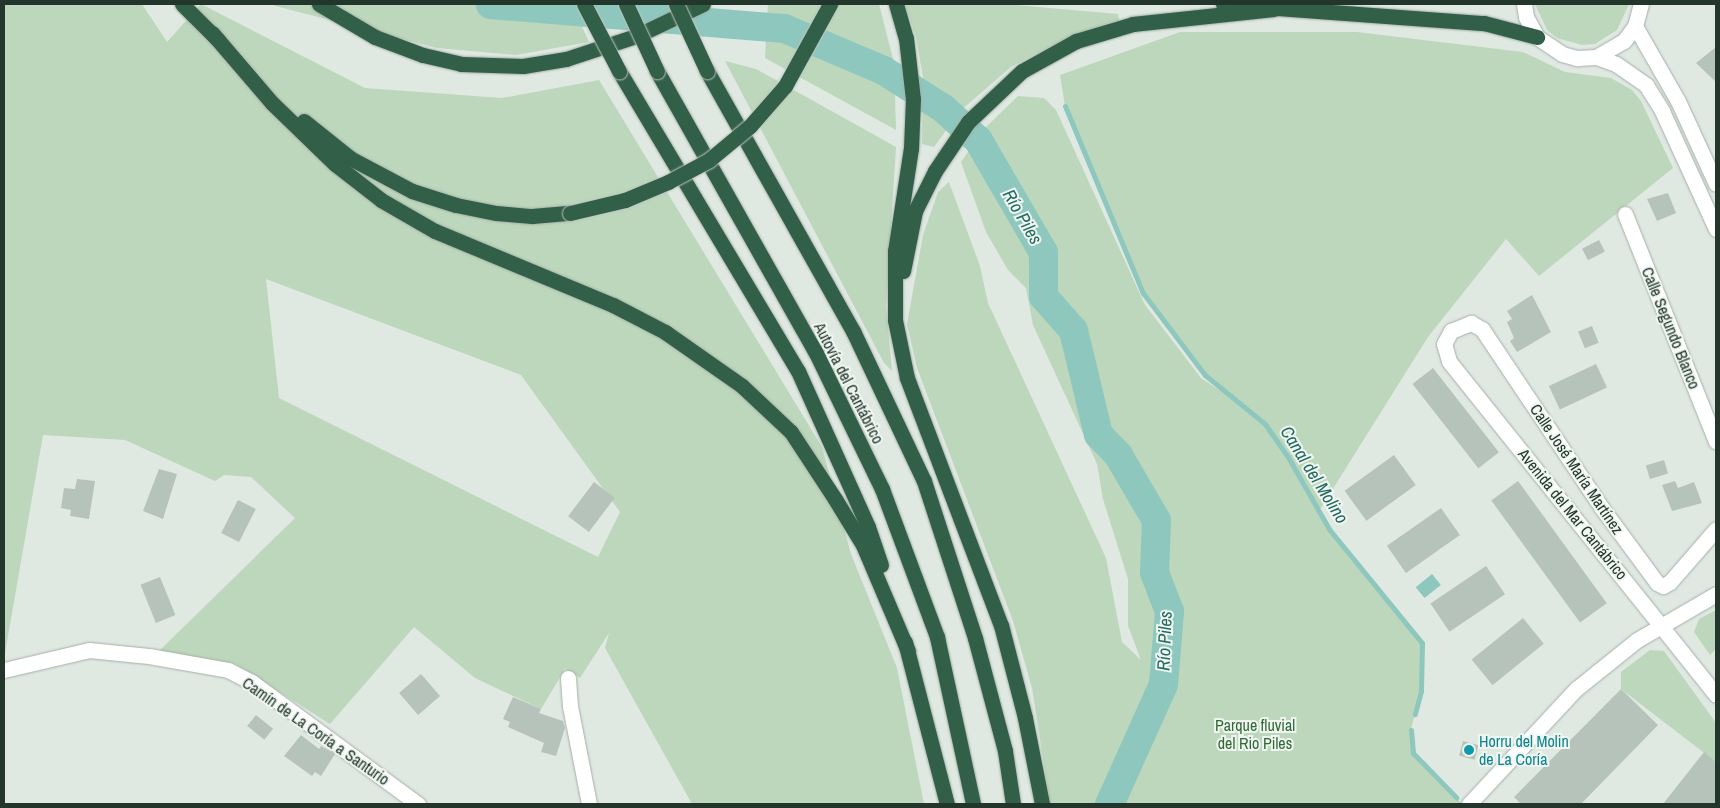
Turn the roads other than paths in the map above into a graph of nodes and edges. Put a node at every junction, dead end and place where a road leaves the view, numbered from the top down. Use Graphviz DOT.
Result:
graph roads {
  1 [pos="319,4"];
  2 [pos="584,4"];
  3 [pos="626,4"];
  4 [pos="676,4"];
  5 [pos="703,4"];
  6 [pos="830,4"];
  7 [pos="896,4"];
  8 [pos="1222,4"];
  9 [pos="1524,4"];
  10 [pos="1641,4"];
  11 [pos="186,8"];
  12 [pos="1273,9"];
  13 [pos="1635,26"];
  14 [pos="212,33"];
  15 [pos="1536,36"];
  16 [pos="1596,57"];
  17 [pos="1716,184"];
  18 [pos="1625,214"];
  19 [pos="1716,229"];
  20 [pos="895,320"];
  21 [pos="1451,330"];
  22 [pos="1716,442"];
  23 [pos="1716,529"];
  24 [pos="1716,594"];
  25 [pos="1661,626"];
  26 [pos="908,651"];
  27 [pos="4,670"];
  28 [pos="568,678"];
  29 [pos="1716,695"];
  30 [pos="418,804"];
  31 [pos="589,804"];
  32 [pos="947,804"];
  33 [pos="973,804"];
  34 [pos="1013,804"];
  35 [pos="1042,804"];
  36 [pos="1469,804"];
  1 -- 5 [label="highway, bridge"];
  2 -- 26 [label="highway, bridge"];
  3 -- 33 [label="highway, Autovía del Cantábrico, bridge"];
  4 -- 34 [label="highway, Autovía del Cantábrico, bridge"];
  6 -- 14 [label="highway, bridge"];
  7 -- 20 [label="highway"];
  8 -- 12 [label="highway"];
  9 -- 15 [label="street"];
  10 -- 13 [label="street"];
  11 -- 14 [label="highway"];
  12 -- 15 [label="highway"];
  12 -- 20 [label="highway"];
  13 -- 16 [label="street"];
  13 -- 17 [label="street"];
  14 -- 26 [label="highway"];
  15 -- 16 [label="street"];
  16 -- 19 [label="street"];
  18 -- 22 [label="street, Calle Segundo Blanco"];
  20 -- 35 [label="highway"];
  21 -- 23 [label="street, Calle José María Martínez"];
  21 -- 25 [label="street, Avenida del Mar Cantábrico"];
  24 -- 25 [label="street"];
  25 -- 29 [label="street, Avenida del Mar Cantábrico"];
  25 -- 36 [label="street"];
  26 -- 32 [label="highway"];
  27 -- 30 [label="street, Camín de La Coría a Santurio"];
  28 -- 31 [label="street"];
}
